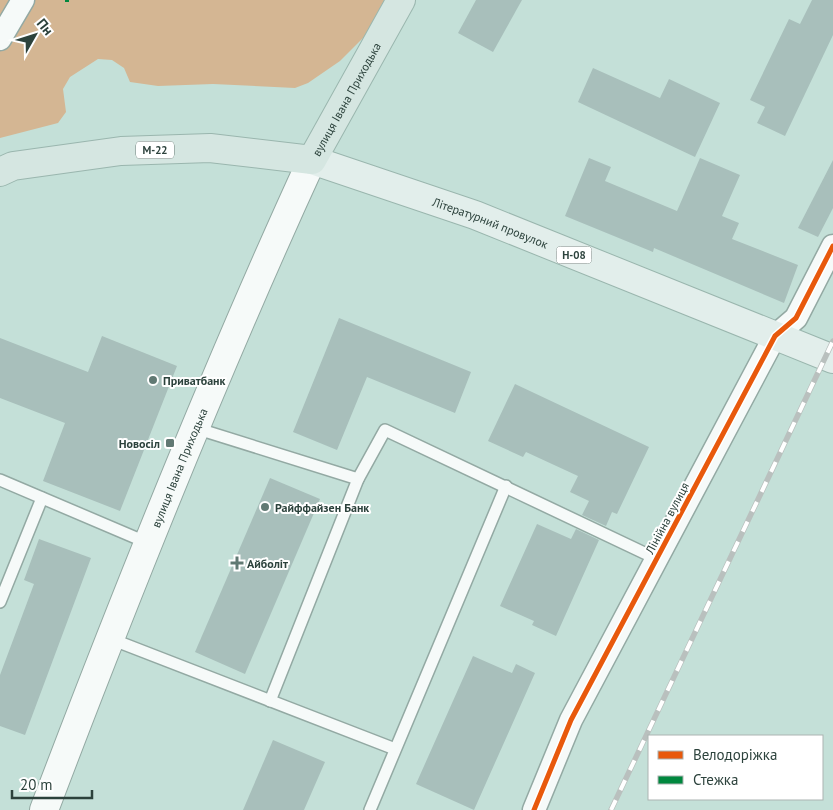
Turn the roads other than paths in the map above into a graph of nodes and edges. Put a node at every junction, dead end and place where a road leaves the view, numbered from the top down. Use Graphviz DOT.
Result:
graph roads {
  1 [pos="22,0"];
  2 [pos="401,0"];
  3 [pos="0,39"];
  4 [pos="312,160"];
  5 [pos="0,172"];
  6 [pos="833,246"];
  7 [pos="774,336"];
  8 [pos="833,359"];
  9 [pos="194,428"];
  10 [pos="358,479"];
  11 [pos="0,480"];
  12 [pos="506,486"];
  13 [pos="42,498"];
  14 [pos="148,544"];
  15 [pos="656,559"];
  16 [pos="0,602"];
  17 [pos="111,639"];
  18 [pos="270,701"];
  19 [pos="395,749"];
  20 [pos="44,810"];
  21 [pos="370,810"];
  22 [pos="534,810"];
  1 -- 3 [label="street"];
  2 -- 4 [label="highway, вулиця Івана Приходька"];
  4 -- 5 [label="highway, М-22"];
  4 -- 7 [label="main road, Літературний провулок / Н-08"];
  4 -- 9 [label="main road, вулиця Івана Приходька"];
  6 -- 7 [label="street, Лінійна вулиця"];
  7 -- 8 [label="main road, Літературний провулок / Н-08"];
  7 -- 15 [label="street, Лінійна вулиця"];
  9 -- 10 [label="lane"];
  9 -- 14 [label="main road, вулиця Івана Приходька"];
  10 -- 12 [label="lane"];
  10 -- 18 [label="lane"];
  11 -- 13 [label="lane"];
  12 -- 15 [label="lane"];
  12 -- 19 [label="lane"];
  13 -- 14 [label="lane"];
  13 -- 16 [label="lane"];
  14 -- 17 [label="main road, вулиця Івана Приходька"];
  15 -- 22 [label="street, Лінійна вулиця"];
  17 -- 18 [label="lane"];
  17 -- 20 [label="main road, вулиця Івана Приходька"];
  18 -- 19 [label="lane"];
  19 -- 21 [label="lane"];
}
